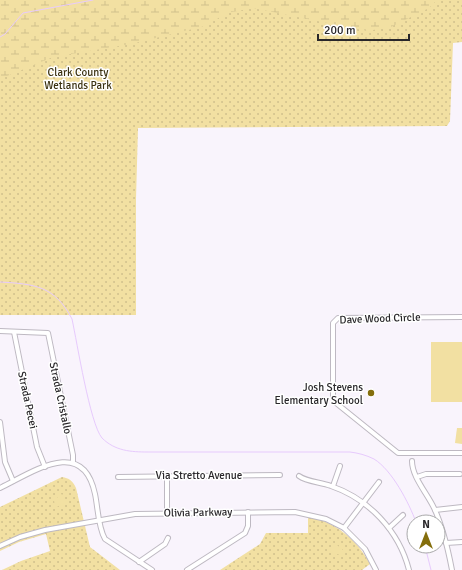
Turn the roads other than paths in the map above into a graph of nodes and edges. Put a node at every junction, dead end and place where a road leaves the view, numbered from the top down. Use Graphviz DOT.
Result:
graph roads {
  1 [pos="462,317"];
  2 [pos="0,331"];
  3 [pos="14,332"];
  4 [pos="0,422"];
  5 [pos="2,438"];
  6 [pos="462,453"];
  7 [pos="412,461"];
  8 [pos="73,463"];
  9 [pos="340,466"];
  10 [pos="44,467"];
  11 [pos="460,474"];
  12 [pos="167,475"];
  13 [pos="280,475"];
  14 [pos="299,476"];
  15 [pos="118,477"];
  16 [pos="417,477"];
  17 [pos="13,482"];
  18 [pos="379,482"];
  19 [pos="333,486"];
  20 [pos="0,488"];
  21 [pos="363,503"];
  22 [pos="462,507"];
  23 [pos="435,510"];
  24 [pos="167,512"];
  25 [pos="248,512"];
  26 [pos="436,514"];
  27 [pos="403,515"];
  28 [pos="100,520"];
  29 [pos="344,528"];
  30 [pos="389,528"];
  31 [pos="168,538"];
  32 [pos="462,542"];
  33 [pos="446,543"];
  34 [pos="0,546"];
  35 [pos="139,562"];
  36 [pos="152,570"];
  37 [pos="187,570"];
  38 [pos="376,570"];
  39 [pos="409,570"];
  40 [pos="452,570"];
  1 -- 6 [label="street, Dave Wood Circle"];
  2 -- 3 [label="street"];
  3 -- 8 [label="street, Strada Cristallo"];
  3 -- 10 [label="street, Strada Pecei"];
  4 -- 5 [label="street"];
  5 -- 17 [label="street"];
  7 -- 16 [label="street"];
  8 -- 10 [label="street"];
  8 -- 28 [label="street"];
  9 -- 19 [label="street"];
  10 -- 17 [label="street"];
  11 -- 16 [label="street"];
  12 -- 13 [label="street, Via Stretto Avenue"];
  12 -- 15 [label="street, Via Stretto Avenue"];
  12 -- 24 [label="street"];
  14 -- 19 [label="street"];
  16 -- 23 [label="street"];
  17 -- 20 [label="street"];
  18 -- 21 [label="street"];
  19 -- 21 [label="street"];
  21 -- 29 [label="street"];
  21 -- 30 [label="street"];
  22 -- 23 [label="street"];
  23 -- 26 [label="street"];
  24 -- 25 [label="street, Olivia Parkway"];
  24 -- 28 [label="street, Olivia Parkway"];
  25 -- 29 [label="street, Olivia Parkway"];
  25 -- 37 [label="street"];
  27 -- 30 [label="street"];
  28 -- 34 [label="street, Olivia Parkway"];
  28 -- 35 [label="street"];
  29 -- 38 [label="street, Olivia Parkway"];
  30 -- 39 [label="street"];
  31 -- 35 [label="street"];
  32 -- 33 [label="street"];
  33 -- 40 [label="street"];
  35 -- 36 [label="street"];
}
